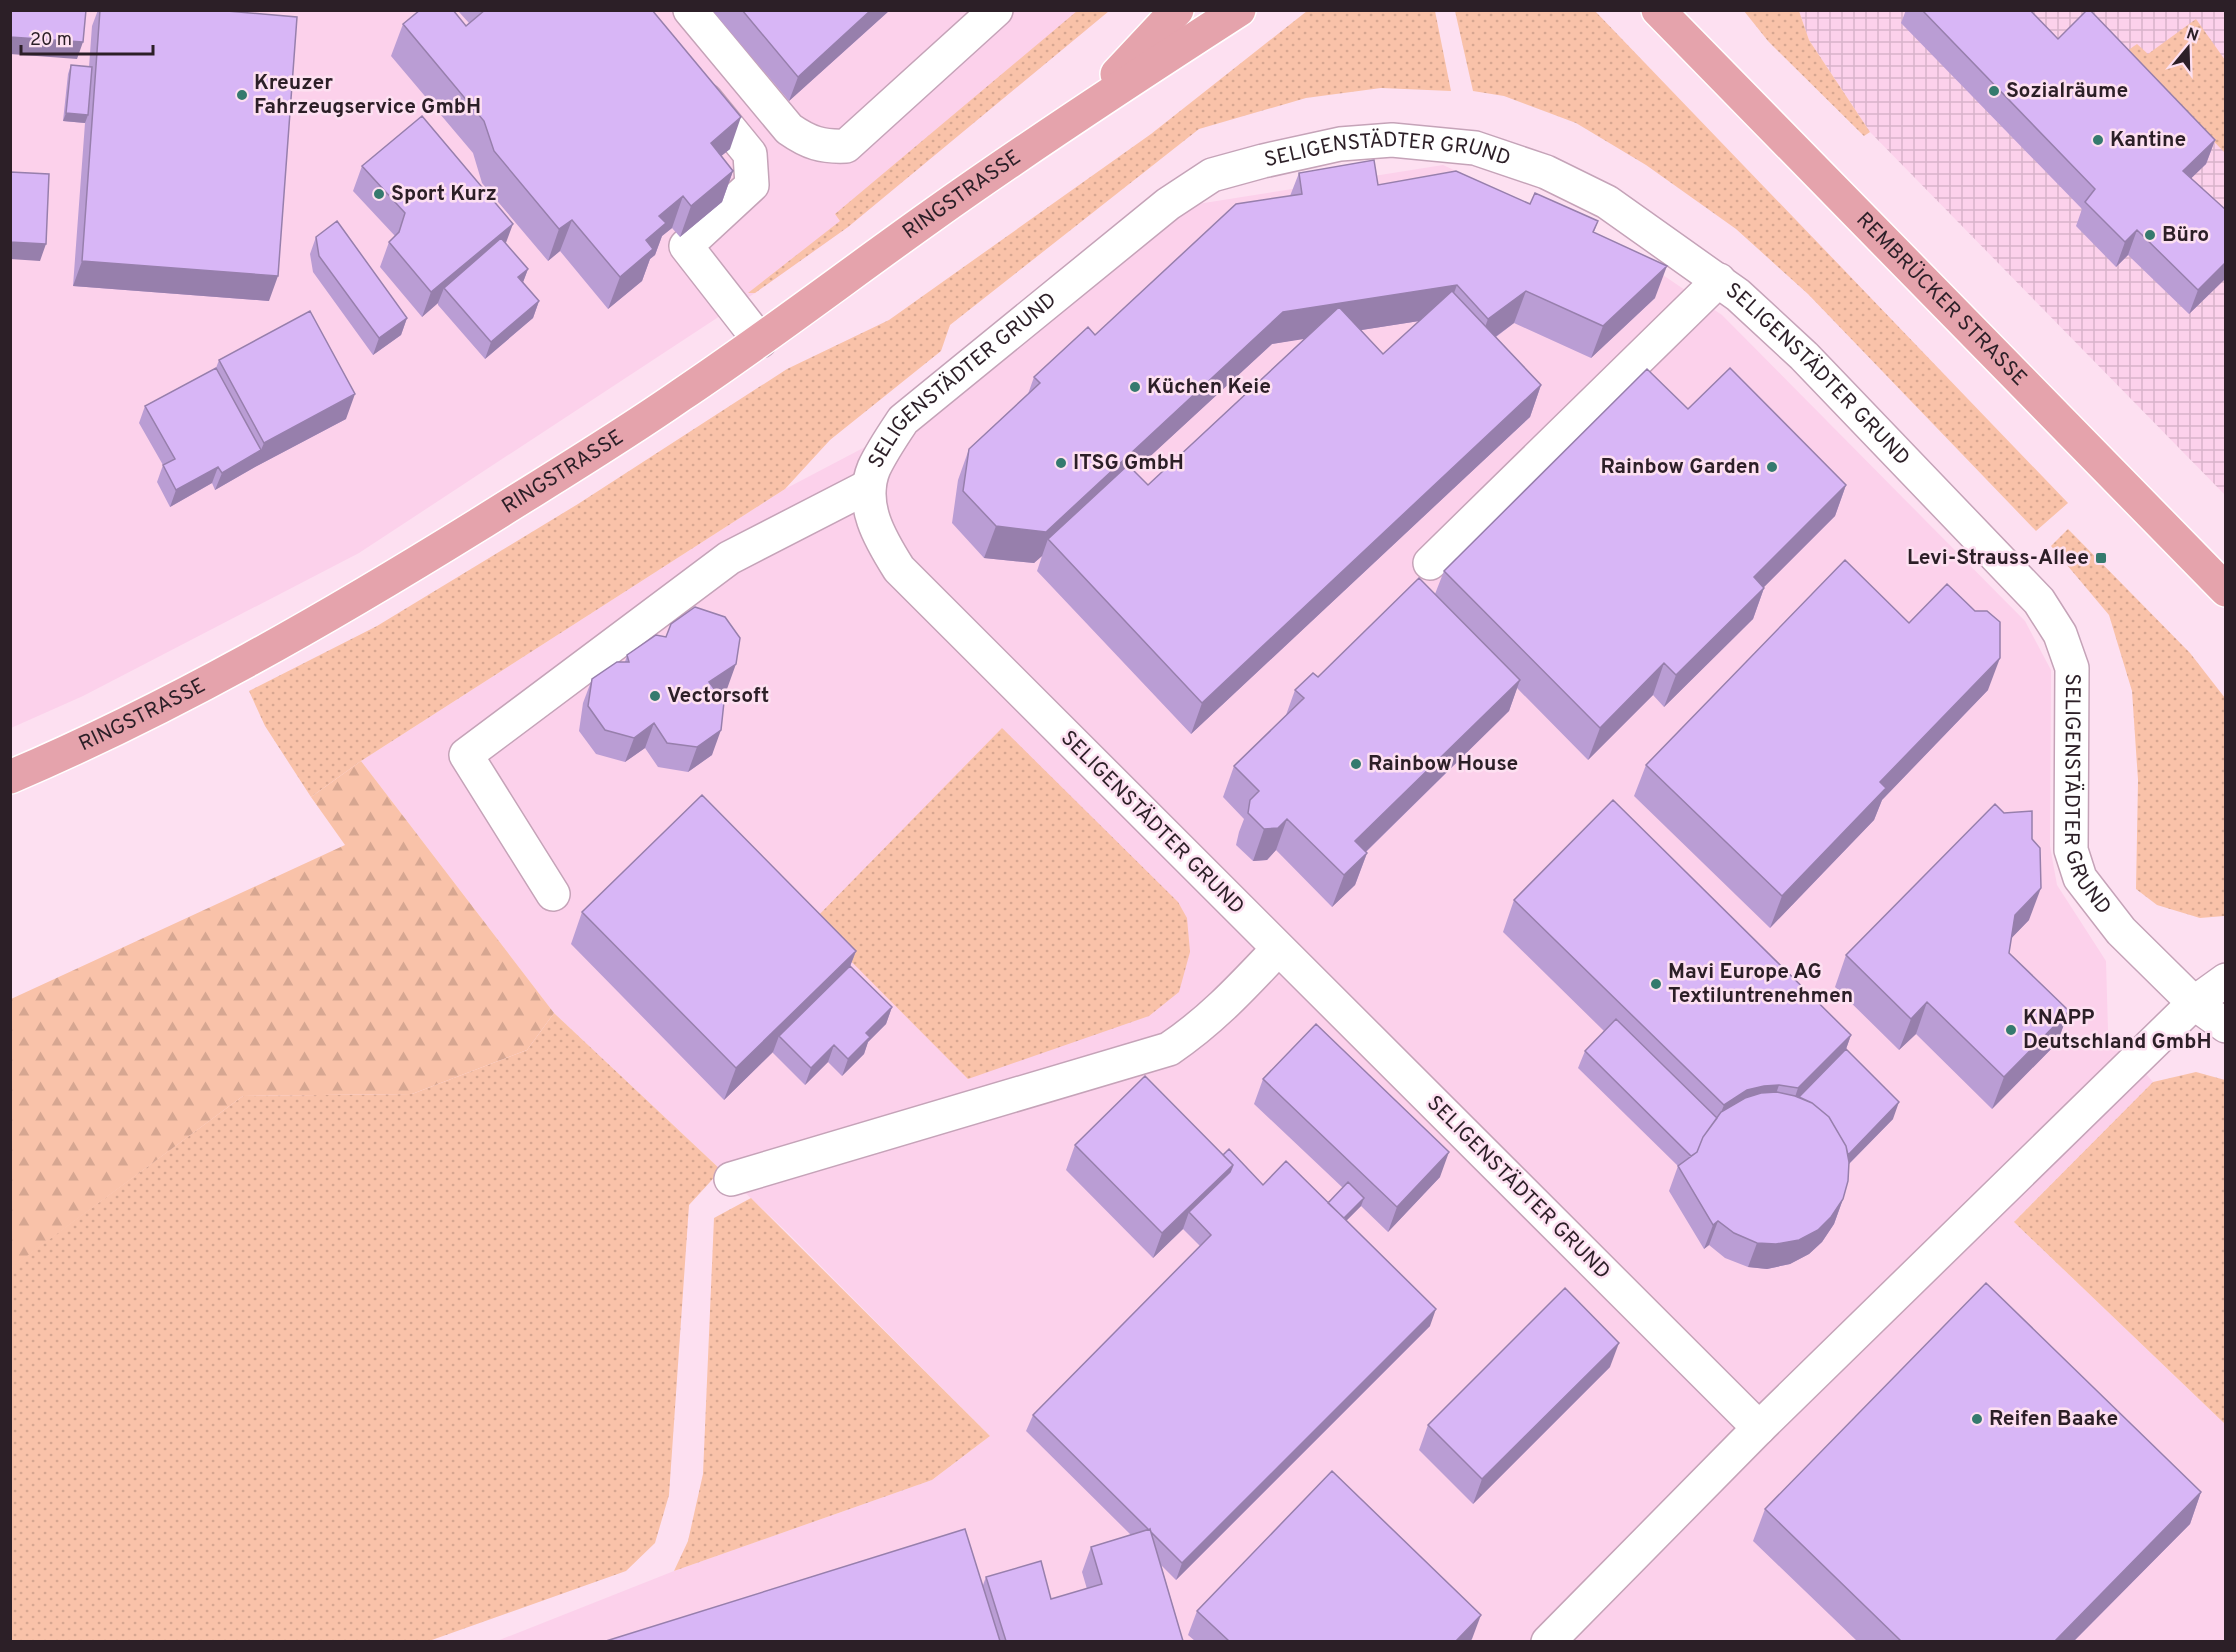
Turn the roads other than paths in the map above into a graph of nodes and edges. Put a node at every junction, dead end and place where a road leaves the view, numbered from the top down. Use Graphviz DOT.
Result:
graph roads {
  1 [pos="690,10"];
  2 [pos="996,10"];
  3 [pos="1178,10"];
  4 [pos="1239,10"];
  5 [pos="1658,10"];
  6 [pos="1679,10"];
  7 [pos="684,73"];
  8 [pos="1728,81"];
  9 [pos="1080,112"];
  10 [pos="1719,280"];
  11 [pos="760,341"];
  12 [pos="869,486"];
  13 [pos="1430,562"];
  14 [pos="2217,581"];
  15 [pos="2226,608"];
  16 [pos="10,777"];
  17 [pos="554,894"];
  18 [pos="1278,949"];
  19 [pos="2226,980"];
  20 [pos="2194,1003"];
  21 [pos="2226,1026"];
  22 [pos="731,1179"];
  23 [pos="1759,1428"];
  24 [pos="1548,1641"];
  1 -- 2 [label="street"];
  3 -- 9 [label="main road, RINGSTRASSE"];
  4 -- 9 [label="main road, RINGSTRASSE"];
  5 -- 8 [label="main road, REMBRÜCKER STRASSE"];
  6 -- 8 [label="main road"];
  7 -- 11 [label="street"];
  8 -- 14 [label="main road, REMBRÜCKER STRASSE"];
  9 -- 11 [label="main road, RINGSTRASSE"];
  10 -- 12 [label="street, SELIGENSTÄDTER GRUND"];
  10 -- 13 [label="street"];
  10 -- 20 [label="street, SELIGENSTÄDTER GRUND"];
  11 -- 16 [label="main road, RINGSTRASSE"];
  12 -- 17 [label="street"];
  12 -- 18 [label="street, SELIGENSTÄDTER GRUND"];
  14 -- 15 [label="street"];
  18 -- 22 [label="street"];
  18 -- 23 [label="street, SELIGENSTÄDTER GRUND"];
  19 -- 20 [label="street"];
  20 -- 21 [label="street"];
  20 -- 23 [label="street"];
  23 -- 24 [label="street"];
}
